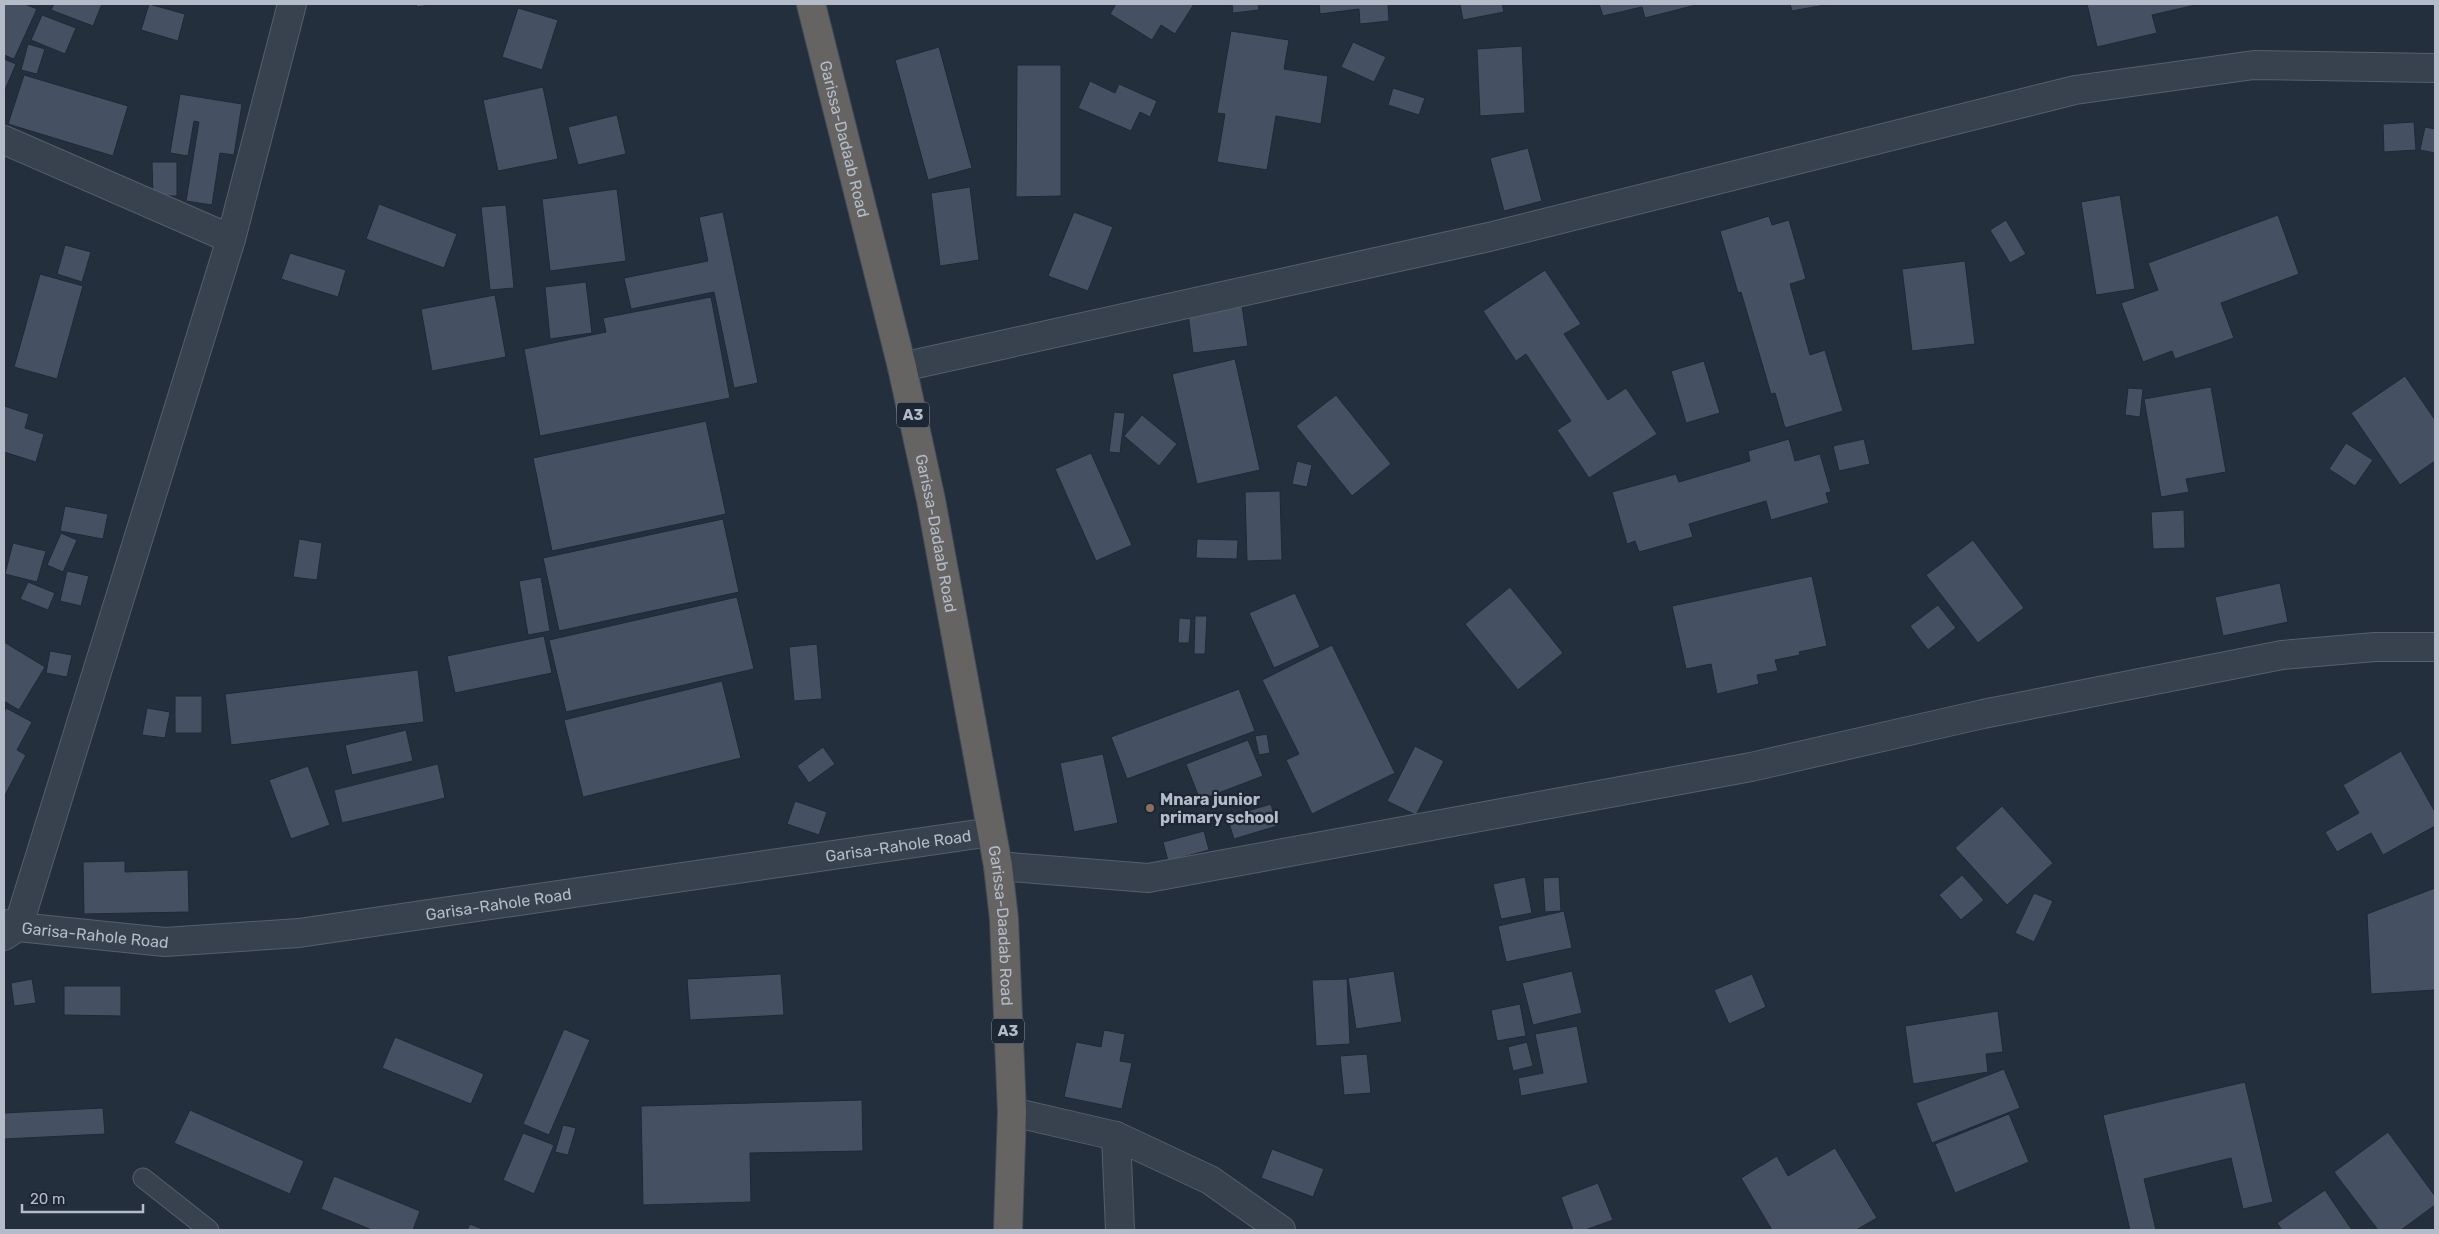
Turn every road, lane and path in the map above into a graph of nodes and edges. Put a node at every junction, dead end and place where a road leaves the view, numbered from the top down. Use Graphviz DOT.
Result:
graph roads {
  1 [pos="292,4"];
  2 [pos="811,4"];
  3 [pos="2435,68"];
  4 [pos="4,140"];
  5 [pos="231,239"];
  6 [pos="902,367"];
  7 [pos="2435,647"];
  8 [pos="990,832"];
  9 [pos="998,866"];
  10 [pos="8,929"];
  11 [pos="1012,1112"];
  12 [pos="1116,1136"];
  13 [pos="143,1178"];
  14 [pos="209,1230"];
  15 [pos="1008,1230"];
  16 [pos="1120,1230"];
  17 [pos="1281,1230"];
  1 -- 5 [label="street"];
  2 -- 6 [label="highway, Garissa-Dadaab Road / A3"];
  3 -- 6 [label="street"];
  4 -- 5 [label="street"];
  5 -- 10 [label="street"];
  6 -- 8 [label="highway, Garissa-Dadaab Road / A3"];
  7 -- 9 [label="street"];
  8 -- 9 [label="highway, Garissa-Daadab Road / A3"];
  8 -- 10 [label="street, Garisa-Rahole Road"];
  9 -- 11 [label="highway, Garissa-Daadab Road / A3"];
  11 -- 12 [label="street"];
  11 -- 15 [label="highway, Garissa-Daadab Road / A3"];
  12 -- 16 [label="street"];
  12 -- 17 [label="street"];
  13 -- 14 [label="lane"];
}
